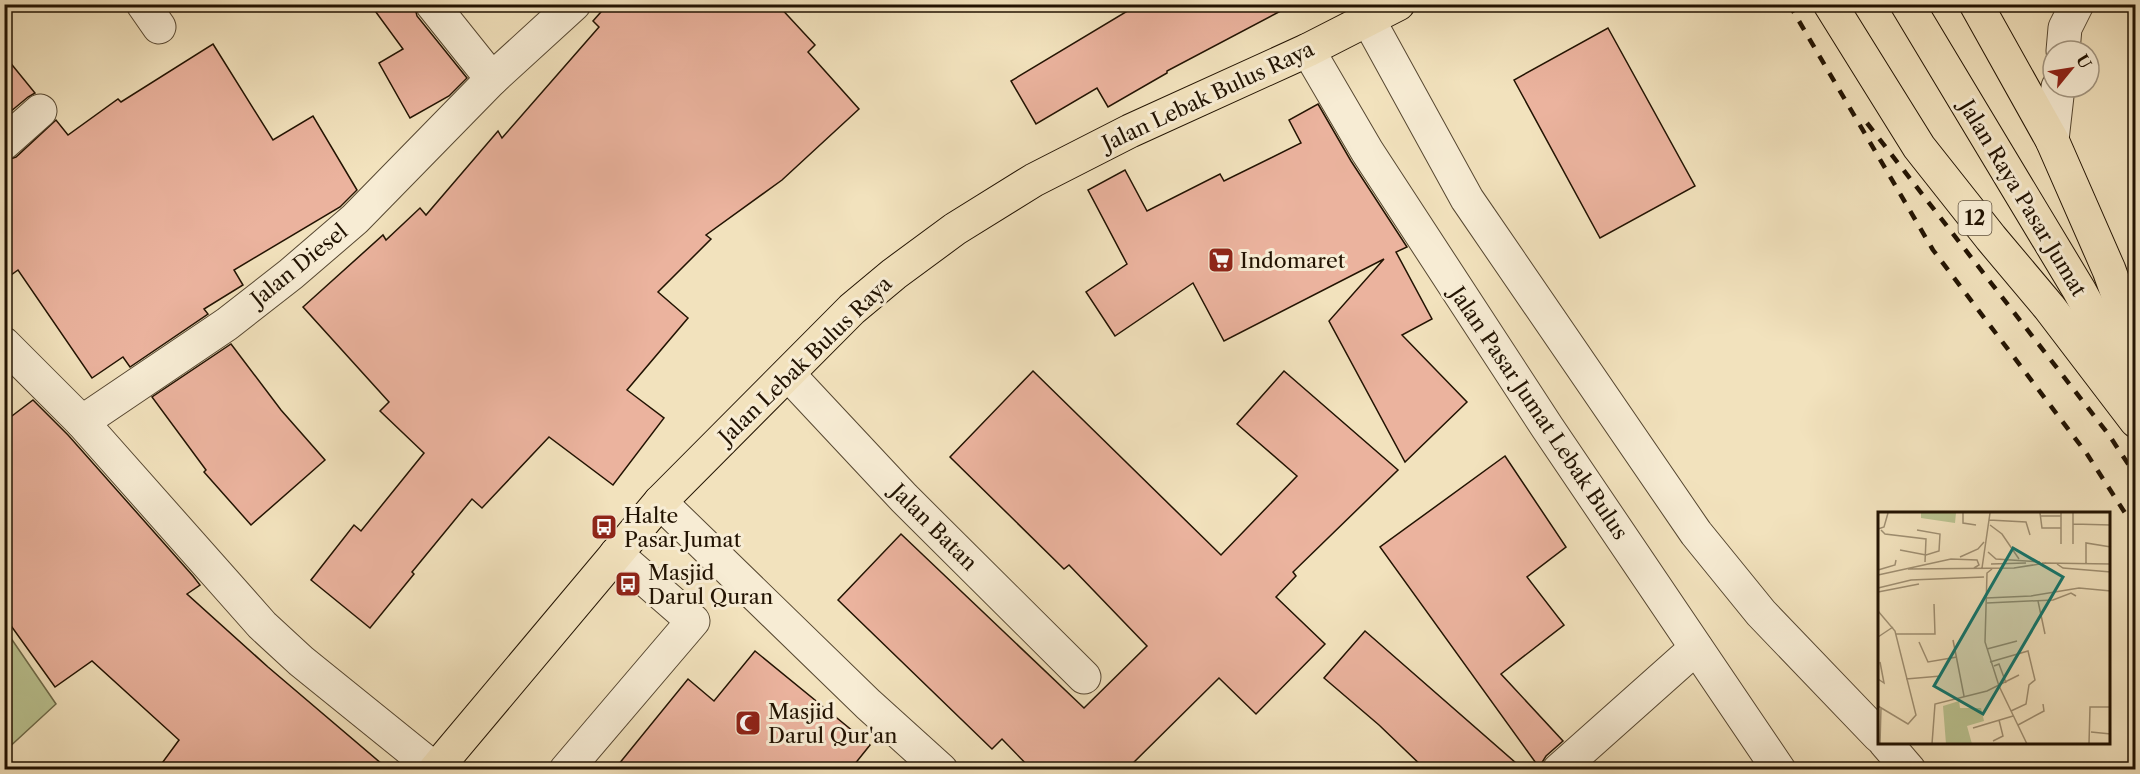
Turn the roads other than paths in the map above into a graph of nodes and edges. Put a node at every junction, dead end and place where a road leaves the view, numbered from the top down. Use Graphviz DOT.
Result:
graph roads {
  1 [pos="432,4"];
  2 [pos="574,4"];
  3 [pos="1398,4"];
  4 [pos="1830,4"];
  5 [pos="1907,4"];
  6 [pos="1976,4"];
  7 [pos="2077,4"];
  8 [pos="1368,19"];
  9 [pos="2064,39"];
  10 [pos="1308,50"];
  11 [pos="492,79"];
  12 [pos="2057,99"];
  13 [pos="40,111"];
  14 [pos="2052,140"];
  15 [pos="4,143"];
  16 [pos="4,344"];
  17 [pos="2136,345"];
  18 [pos="788,374"];
  19 [pos="2136,394"];
  20 [pos="82,422"];
  21 [pos="2136,422"];
  22 [pos="660,502"];
  23 [pos="616,554"];
  24 [pos="1696,648"];
  25 [pos="1084,676"];
  26 [pos="1878,734"];
  27 [pos="1887,744"];
  28 [pos="436,769"];
  29 [pos="566,770"];
  30 [pos="941,770"];
  31 [pos="1560,770"];
  32 [pos="1779,770"];
  33 [pos="1909,770"];
  1 -- 11 [label="street"];
  2 -- 11 [label="street, Jalan Diesel"];
  3 -- 8 [label="main road, Jalan Lebak Bulus Raya"];
  4 -- 21 [label="main road, Jalan Raya Pasar Jumat / 12"];
  5 -- 19 [label="main road, Jalan Raya Pasar Jumat / 12"];
  6 -- 14 [label="main road"];
  7 -- 9 [label="street"];
  8 -- 10 [label="main road, Jalan Lebak Bulus Raya"];
  8 -- 26 [label="street"];
  10 -- 18 [label="main road, Jalan Lebak Bulus Raya"];
  10 -- 24 [label="street, Jalan Pasar Jumat Lebak Bulus"];
  11 -- 20 [label="street, Jalan Diesel"];
  12 -- 14 [label="street"];
  13 -- 15 [label="street"];
  14 -- 17 [label="main road"];
  16 -- 20 [label="street"];
  18 -- 22 [label="main road, Jalan Lebak Bulus Raya"];
  18 -- 25 [label="street, Jalan Batan"];
  20 -- 28 [label="street"];
  22 -- 23 [label="main road, Jalan Lebak Bulus Raya"];
  22 -- 30 [label="street"];
  23 -- 28 [label="main road, Jalan Lebak Bulus Raya"];
  23 -- 29 [label="street"];
  24 -- 31 [label="street"];
  24 -- 32 [label="street, Jalan Pasar Jumat Lebak Bulus"];
  27 -- 33 [label="street"];
}
